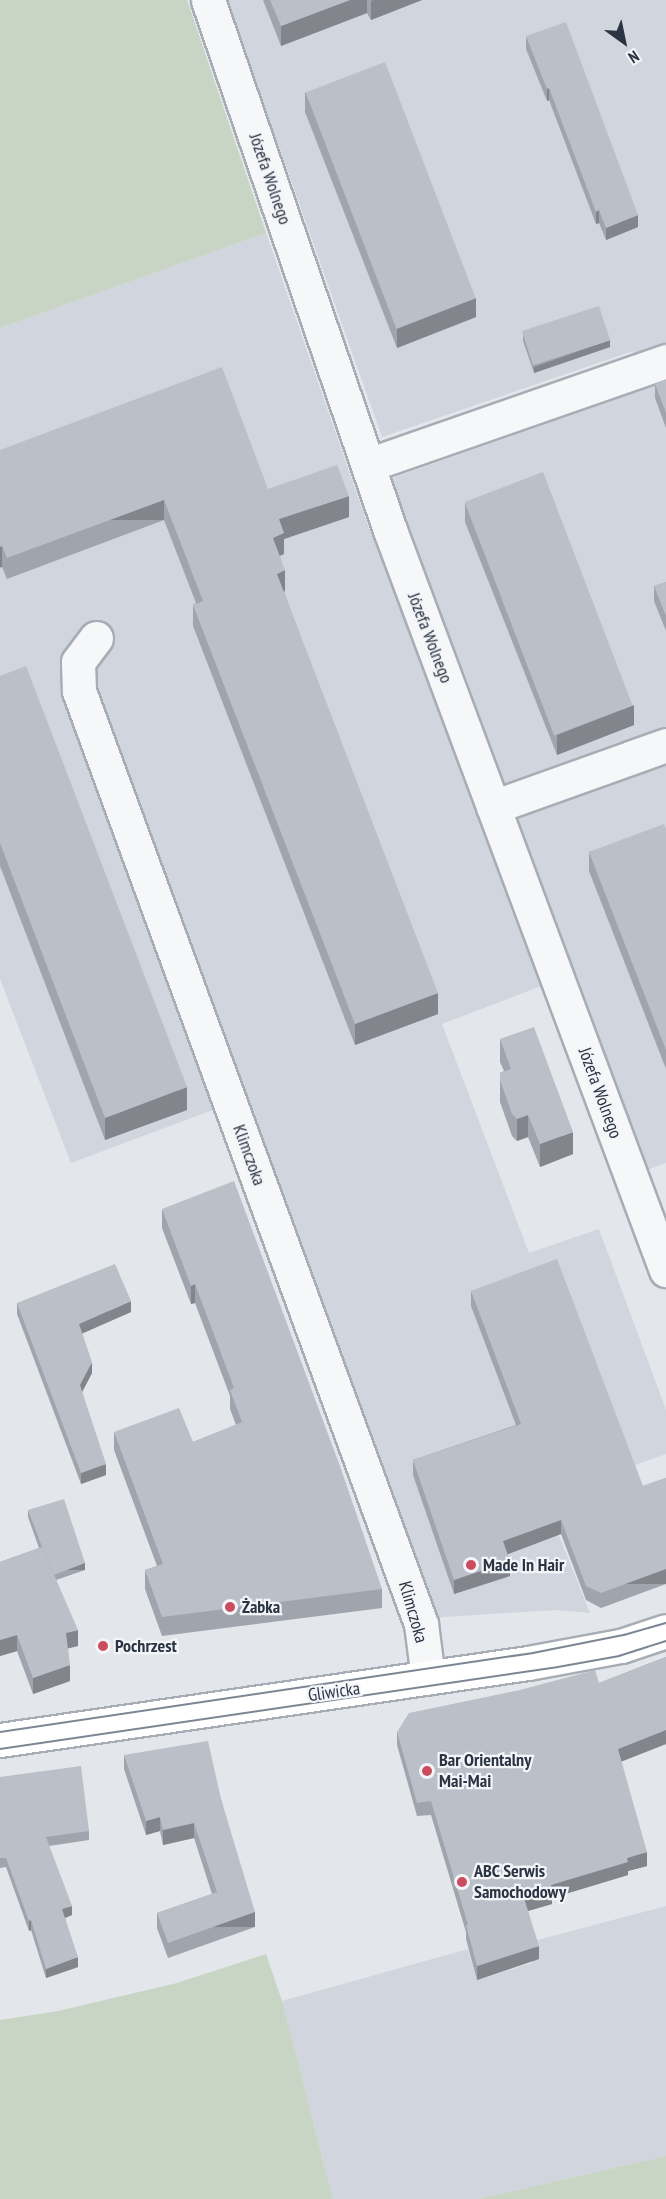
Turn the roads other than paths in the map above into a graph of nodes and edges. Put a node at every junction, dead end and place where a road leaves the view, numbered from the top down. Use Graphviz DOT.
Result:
graph roads {
  1 [pos="208,0"];
  2 [pos="666,361"];
  3 [pos="368,465"];
  4 [pos="96,639"];
  5 [pos="666,745"];
  6 [pos="493,807"];
  7 [pos="666,1270"];
  8 [pos="666,1631"];
  9 [pos="428,1678"];
  10 [pos="0,1740"];
  1 -- 3 [label="street, Józefa Wolnego"];
  2 -- 3 [label="street"];
  3 -- 6 [label="street, Józefa Wolnego"];
  4 -- 9 [label="street, Klimczoka"];
  5 -- 6 [label="street"];
  6 -- 7 [label="street, Józefa Wolnego"];
  8 -- 9 [label="street, Gliwicka"];
  9 -- 10 [label="street, Gliwicka"];
}
